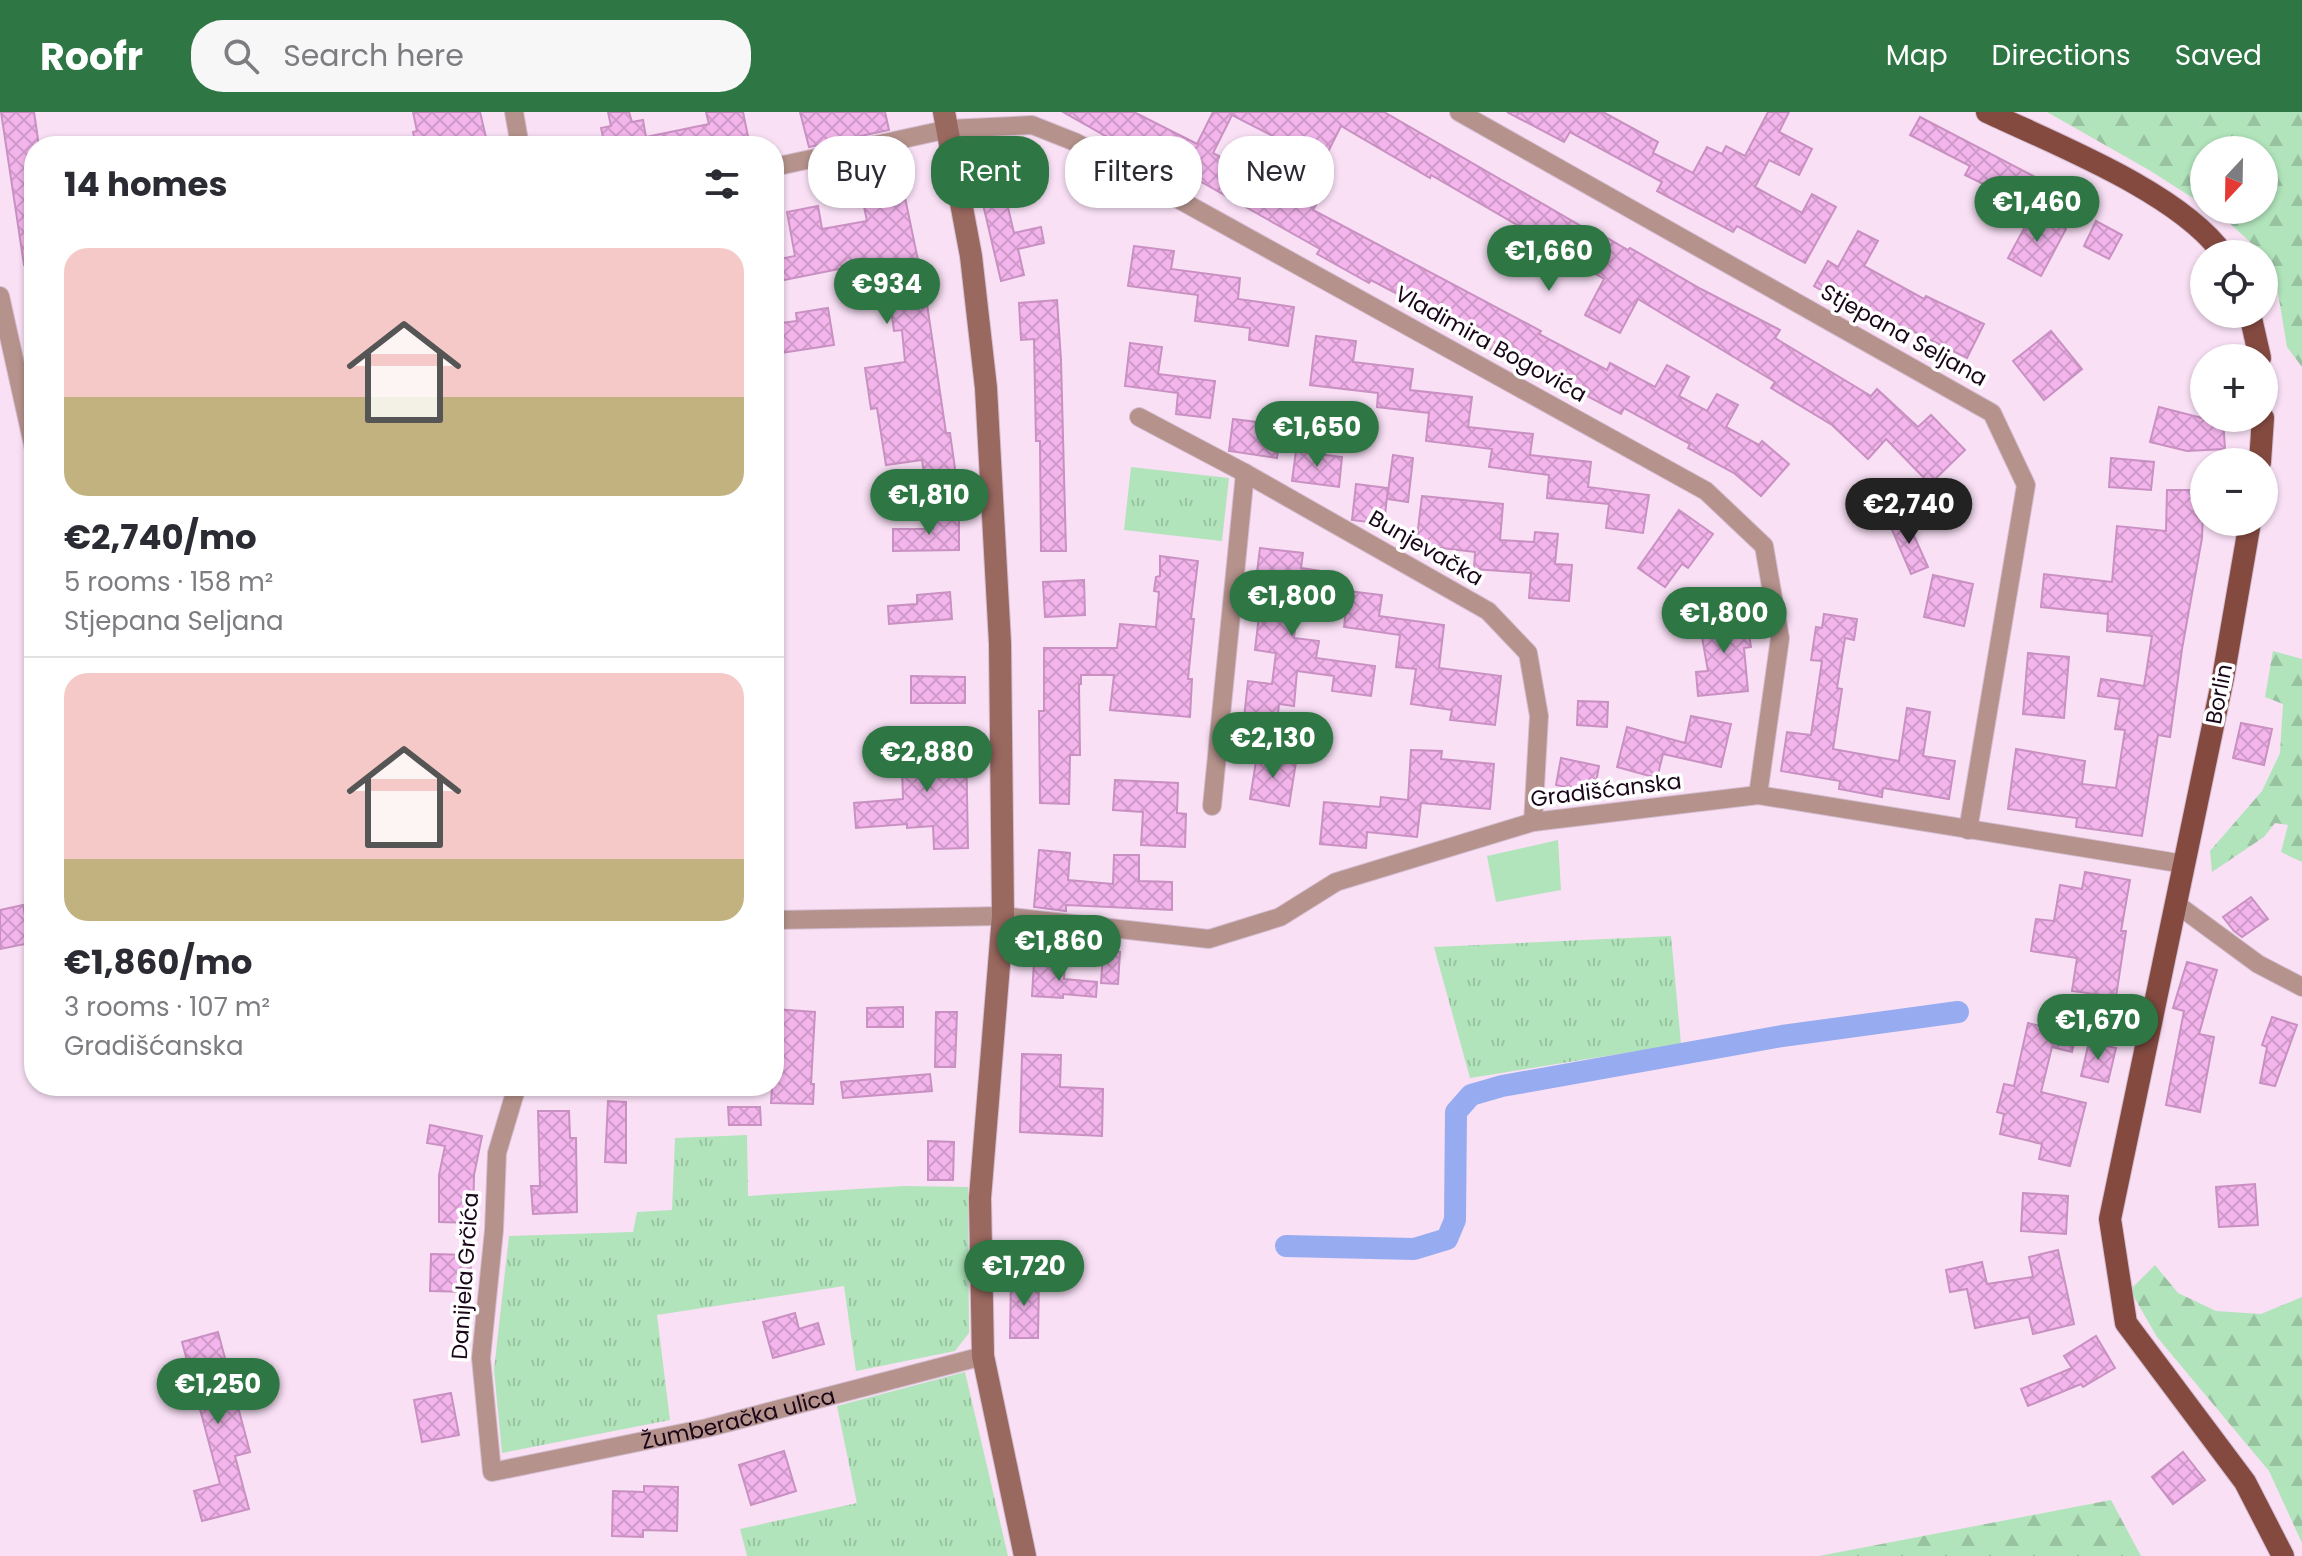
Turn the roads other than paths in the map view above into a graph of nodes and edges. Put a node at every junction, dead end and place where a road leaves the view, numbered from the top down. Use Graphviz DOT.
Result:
graph roads {
  1 [pos="514,112"];
  2 [pos="1459,112"];
  3 [pos="1987,112"];
  4 [pos="946,121"];
  5 [pos="518,136"];
  6 [pos="784,164"];
  7 [pos="2209,240"];
  8 [pos="0,296"];
  9 [pos="24,404"];
  10 [pos="1139,417"];
  11 [pos="1245,473"];
  12 [pos="2248,536"];
  13 [pos="1758,795"];
  14 [pos="1212,806"];
  15 [pos="1533,822"];
  16 [pos="1968,830"];
  17 [pos="2184,864"];
  18 [pos="2175,903"];
  19 [pos="1003,916"];
  20 [pos="784,920"];
  21 [pos="2302,987"];
  22 [pos="514,1096"];
  23 [pos="983,1356"];
  24 [pos="492,1472"];
  25 [pos="1025,1556"];
  26 [pos="2283,1556"];
  1 -- 5 [label="street"];
  2 -- 16 [label="street, Stjepana Seljana"];
  3 -- 7 [label="main road"];
  4 -- 6 [label="street, Vladimira Bogovića"];
  4 -- 13 [label="street, Vladimira Bogovića"];
  4 -- 19 [label="main road"];
  8 -- 9 [label="street"];
  10 -- 11 [label="street, Bunjevačka"];
  11 -- 14 [label="street"];
  11 -- 15 [label="street, Bunjevačka"];
  12 -- 17 [label="main road, Borlin"];
  13 -- 15 [label="street, Gradišćanska"];
  13 -- 16 [label="street, Gradišćanska"];
  15 -- 19 [label="street, Gradišćanska"];
  16 -- 17 [label="street, Gradišćanska"];
  17 -- 18 [label="main road, Borlin"];
  18 -- 21 [label="street"];
  18 -- 26 [label="main road, Borlin"];
  19 -- 20 [label="street, Gradišćanska"];
  19 -- 23 [label="main road"];
  22 -- 24 [label="street, Danijela Grčića"];
  23 -- 24 [label="street, Žumberačka ulica"];
  23 -- 25 [label="main road"];
}
